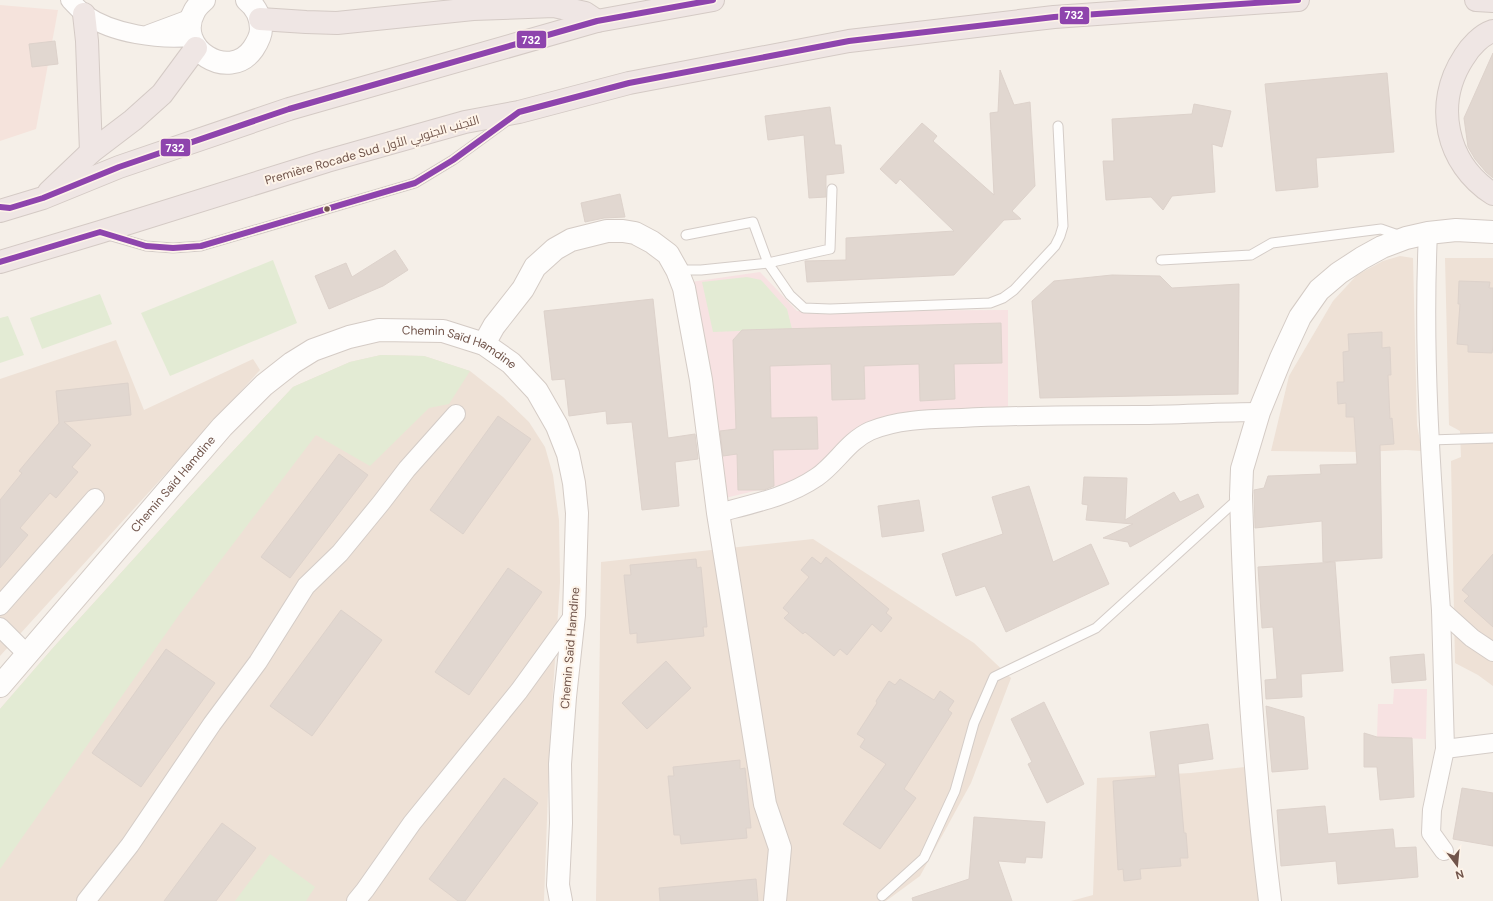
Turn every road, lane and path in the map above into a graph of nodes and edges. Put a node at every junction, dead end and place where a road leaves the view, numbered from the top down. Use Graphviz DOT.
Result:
graph roads {
  1 [pos="247,0"];
  2 [pos="713,0"];
  3 [pos="1298,0"];
  4 [pos="1476,0"];
  5 [pos="1493,1"];
  6 [pos="74,4"];
  7 [pos="195,19"];
  8 [pos="260,19"];
  9 [pos="597,21"];
  10 [pos="1493,31"];
  11 [pos="519,112"];
  12 [pos="1058,126"];
  13 [pos="91,152"];
  14 [pos="832,189"];
  15 [pos="1493,194"];
  16 [pos="43,198"];
  17 [pos="3,209"];
  18 [pos="100,232"];
  19 [pos="1493,232"];
  20 [pos="1428,234"];
  21 [pos="686,235"];
  22 [pos="1406,238"];
  23 [pos="1161,260"];
  24 [pos="0,262"];
  25 [pos="768,262"];
  26 [pos="678,270"];
  27 [pos="484,344"];
  28 [pos="1259,412"];
  29 [pos="456,414"];
  30 [pos="1493,438"];
  31 [pos="1430,440"];
  32 [pos="1241,496"];
  33 [pos="95,498"];
  34 [pos="718,513"];
  35 [pos="0,606"];
  36 [pos="1441,610"];
  37 [pos="574,615"];
  38 [pos="0,627"];
  39 [pos="1493,652"];
  40 [pos="26,654"];
  41 [pos="0,686"];
  42 [pos="1493,743"];
  43 [pos="1445,748"];
  44 [pos="1444,850"];
  45 [pos="882,896"];
  46 [pos="86,901"];
  47 [pos="356,901"];
  48 [pos="561,901"];
  49 [pos="775,901"];
  50 [pos="1270,901"];
  1 -- 8 [label="main road"];
  2 -- 9 [label="highway"];
  3 -- 11 [label="highway, Première Rocade Sud التجنب الجنوبي الأول"];
  4 -- 5 [label="highway"];
  6 -- 7 [label="street"];
  6 -- 13 [label="highway"];
  7 -- 8 [label="main road"];
  7 -- 13 [label="highway"];
  8 -- 9 [label="highway"];
  9 -- 16 [label="highway"];
  10 -- 15 [label="highway"];
  11 -- 18 [label="highway, Première Rocade Sud التجنب الجنوبي الأول"];
  11 -- 18 [label="lane"];
  12 -- 25 [label="lane"];
  13 -- 16 [label="highway"];
  14 -- 25 [label="lane"];
  16 -- 17 [label="highway"];
  18 -- 24 [label="highway, Première Rocade Sud التجنب الجنوبي الأول"];
  19 -- 20 [label="main road"];
  20 -- 22 [label="main road"];
  20 -- 31 [label="street"];
  21 -- 25 [label="lane"];
  22 -- 23 [label="lane"];
  22 -- 28 [label="main road"];
  25 -- 26 [label="lane"];
  26 -- 27 [label="main road"];
  26 -- 34 [label="main road"];
  27 -- 37 [label="main road, Chemin Saïd Hamdine"];
  27 -- 40 [label="main road, Chemin Saïd Hamdine"];
  28 -- 32 [label="main road"];
  28 -- 34 [label="street"];
  29 -- 46 [label="street"];
  30 -- 31 [label="lane"];
  31 -- 36 [label="street"];
  32 -- 45 [label="lane"];
  32 -- 50 [label="main road"];
  33 -- 35 [label="street"];
  34 -- 49 [label="main road"];
  36 -- 39 [label="street"];
  36 -- 43 [label="street"];
  37 -- 47 [label="street"];
  37 -- 48 [label="main road, Chemin Saïd Hamdine"];
  38 -- 40 [label="street"];
  40 -- 41 [label="main road, Chemin Saïd Hamdine"];
  42 -- 43 [label="street"];
  43 -- 44 [label="street"];
}
